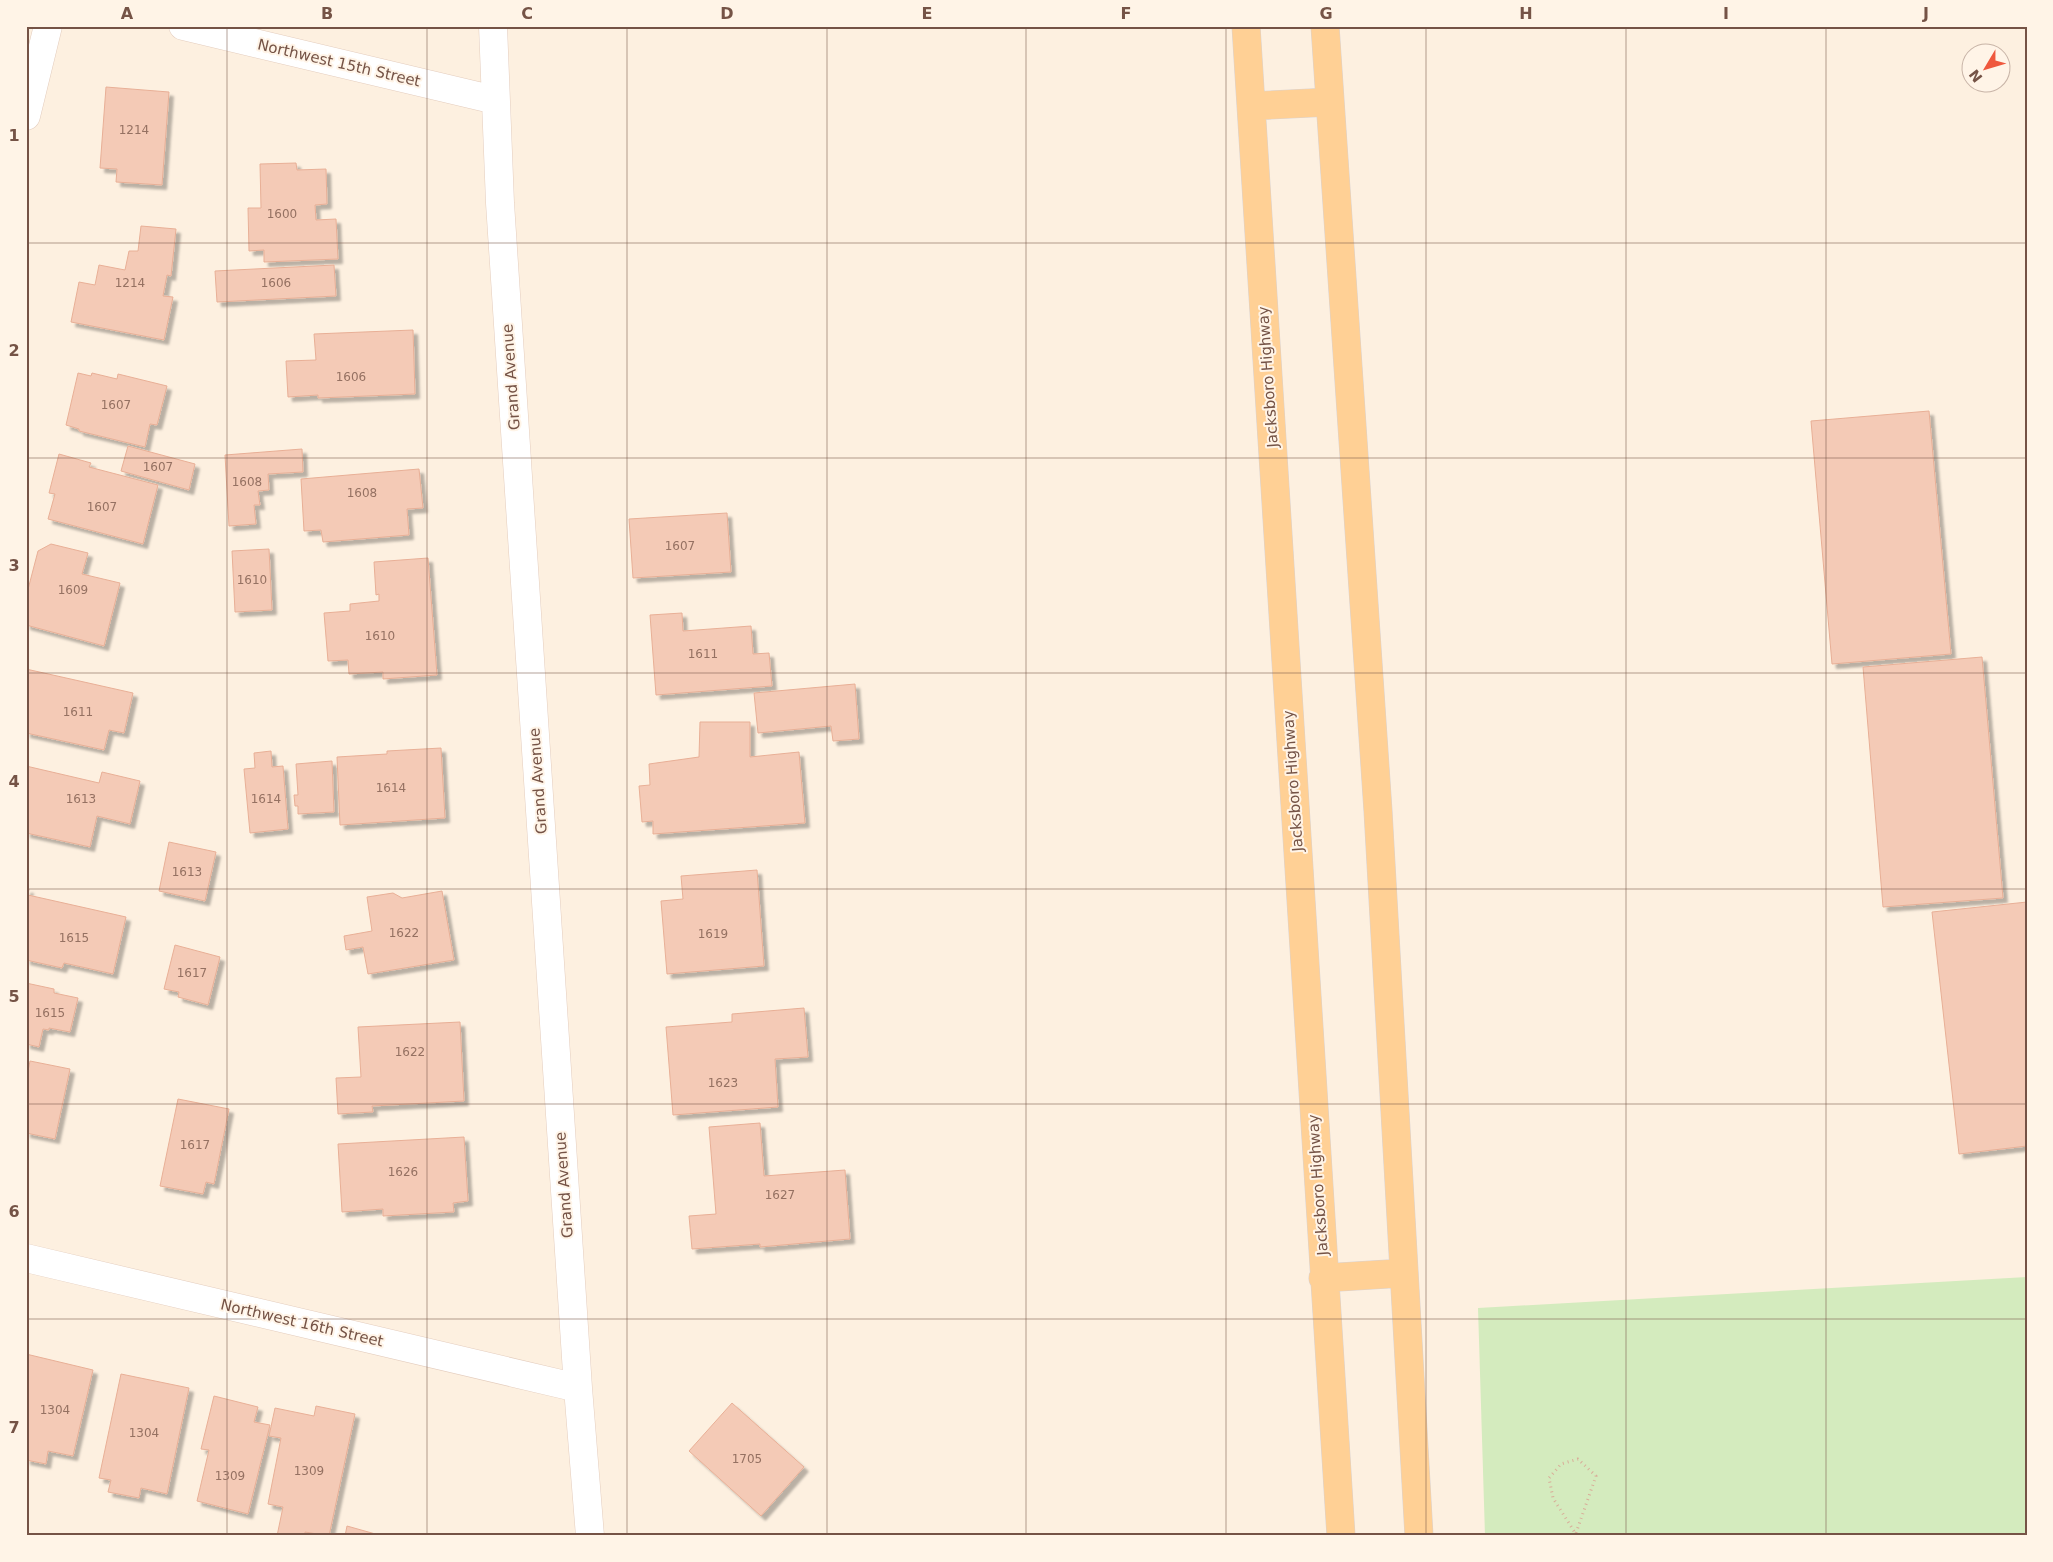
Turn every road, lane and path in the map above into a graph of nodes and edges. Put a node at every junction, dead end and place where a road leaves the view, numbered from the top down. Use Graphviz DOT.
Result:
graph roads {
  1 [pos="48,26"];
  2 [pos="493,26"];
  3 [pos="1246,26"];
  4 [pos="1325,26"];
  5 [pos="185,27"];
  6 [pos="495,100"];
  7 [pos="1330,102"];
  8 [pos="1251,106"];
  9 [pos="26,116"];
  10 [pos="26,1258"];
  11 [pos="1404,1273"];
  12 [pos="1323,1278"];
  13 [pos="578,1388"];
  14 [pos="1576,1534"];
  15 [pos="590,1536"];
  16 [pos="1341,1536"];
  17 [pos="1419,1536"];
  1 -- 9 [label="street"];
  2 -- 6 [label="street, Grand Avenue"];
  3 -- 8 [label="main road, Jacksboro Highway"];
  4 -- 7 [label="main road"];
  5 -- 6 [label="street, Northwest 15th Street"];
  6 -- 13 [label="street, Grand Avenue"];
  7 -- 8 [label="main road"];
  7 -- 11 [label="main road"];
  8 -- 12 [label="main road, Jacksboro Highway"];
  10 -- 13 [label="street, Northwest 16th Street"];
  11 -- 12 [label="main road"];
  11 -- 17 [label="main road"];
  12 -- 16 [label="main road, Jacksboro Highway"];
  13 -- 15 [label="street, Grand Avenue"];
  14 -- 14 [label="path"];
}
